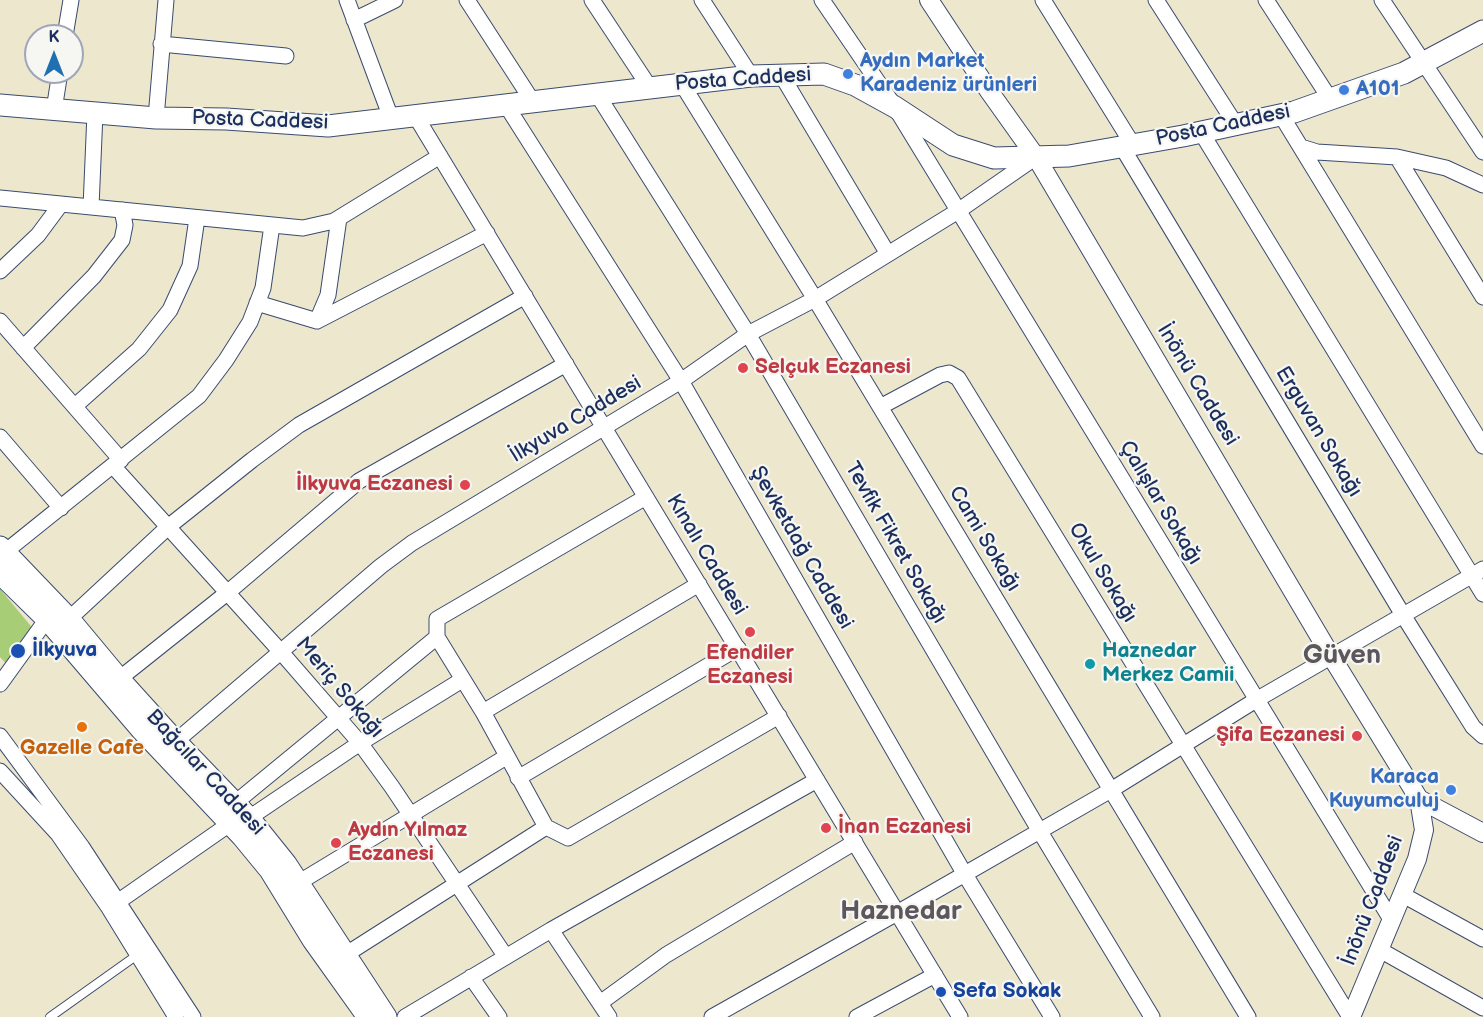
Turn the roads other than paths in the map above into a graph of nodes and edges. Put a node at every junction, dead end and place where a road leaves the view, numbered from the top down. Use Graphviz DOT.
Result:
graph roads {
  1 [pos="71,0"];
  2 [pos="166,0"];
  3 [pos="347,0"];
  4 [pos="394,0"];
  5 [pos="592,0"];
  6 [pos="702,0"];
  7 [pos="822,0"];
  8 [pos="929,0"];
  9 [pos="1043,0"];
  10 [pos="1156,0"];
  11 [pos="1266,0"];
  12 [pos="1382,0"];
  13 [pos="470,1"];
  14 [pos="354,20"];
  15 [pos="67,24"];
  16 [pos="1483,31"];
  17 [pos="161,44"];
  18 [pos="286,56"];
  19 [pos="1424,63"];
  20 [pos="751,76"];
  21 [pos="782,76"];
  22 [pos="58,84"];
  23 [pos="682,84"];
  24 [pos="650,88"];
  25 [pos="597,94"];
  26 [pos="1330,99"];
  27 [pos="533,102"];
  28 [pos="0,105"];
  29 [pos="506,105"];
  30 [pos="894,107"];
  31 [pos="54,110"];
  32 [pos="95,113"];
  33 [pos="415,115"];
  34 [pos="1281,115"];
  35 [pos="156,118"];
  36 [pos="391,118"];
  37 [pos="1236,125"];
  38 [pos="1201,132"];
  39 [pos="1128,146"];
  40 [pos="1301,147"];
  41 [pos="1483,152"];
  42 [pos="440,156"];
  43 [pos="1036,157"];
  44 [pos="1397,157"];
  45 [pos="1483,185"];
  46 [pos="0,198"];
  47 [pos="62,204"];
  48 [pos="91,207"];
  49 [pos="122,210"];
  50 [pos="958,211"];
  51 [pos="197,218"];
  52 [pos="339,218"];
  53 [pos="272,225"];
  54 [pos="487,233"];
  55 [pos="888,254"];
  56 [pos="0,271"];
  57 [pos="525,296"];
  58 [pos="1483,297"];
  59 [pos="815,299"];
  60 [pos="257,303"];
  61 [pos="0,321"];
  62 [pos="317,321"];
  63 [pos="748,334"];
  64 [pos="23,348"];
  65 [pos="566,364"];
  66 [pos="681,381"];
  67 [pos="75,406"];
  68 [pos="880,407"];
  69 [pos="604,428"];
  70 [pos="0,437"];
  71 [pos="1483,446"];
  72 [pos="117,463"];
  73 [pos="646,497"];
  74 [pos="61,508"];
  75 [pos="168,527"];
  76 [pos="2,557"];
  77 [pos="1478,572"];
  78 [pos="699,584"];
  79 [pos="227,593"];
  80 [pos="1483,594"];
  81 [pos="1403,615"];
  82 [pos="47,619"];
  83 [pos="69,619"];
  84 [pos="437,637"];
  85 [pos="738,648"];
  86 [pos="281,652"];
  87 [pos="1331,656"];
  88 [pos="119,679"];
  89 [pos="462,680"];
  90 [pos="0,684"];
  91 [pos="1256,700"];
  92 [pos="483,712"];
  93 [pos="779,716"];
  94 [pos="339,718"];
  95 [pos="0,736"];
  96 [pos="1483,736"];
  97 [pos="360,743"];
  98 [pos="1182,745"];
  99 [pos="169,747"];
  100 [pos="506,757"];
  101 [pos="0,771"];
  102 [pos="518,778"];
  103 [pos="817,780"];
  104 [pos="1111,790"];
  105 [pos="1419,799"];
  106 [pos="238,815"];
  107 [pos="410,815"];
  108 [pos="546,827"];
  109 [pos="1039,830"];
  110 [pos="1483,833"];
  111 [pos="855,842"];
  112 [pos="964,873"];
  113 [pos="298,883"];
  114 [pos="456,884"];
  115 [pos="1402,895"];
  116 [pos="113,905"];
  117 [pos="897,913"];
  118 [pos="1392,921"];
  119 [pos="551,930"];
  120 [pos="1483,939"];
  121 [pos="1380,950"];
  122 [pos="143,951"];
  123 [pos="345,955"];
  124 [pos="506,957"];
  125 [pos="935,975"];
  126 [pos="471,977"];
  127 [pos="600,1003"];
  128 [pos="1483,1008"];
  129 [pos="51,1017"];
  130 [pos="177,1017"];
  131 [pos="194,1017"];
  132 [pos="368,1017"];
  133 [pos="386,1017"];
  134 [pos="405,1017"];
  135 [pos="499,1017"];
  136 [pos="609,1017"];
  137 [pos="712,1017"];
  138 [pos="857,1017"];
  139 [pos="960,1017"];
  140 [pos="1052,1017"];
  141 [pos="1152,1017"];
  142 [pos="1248,1017"];
  143 [pos="1351,1017"];
  1 -- 15 [label="street"];
  2 -- 17 [label="street"];
  3 -- 14 [label="street"];
  4 -- 14 [label="street"];
  5 -- 24 [label="street"];
  6 -- 20 [label="street"];
  7 -- 30 [label="street, Çalışlar Sokağı"];
  8 -- 43 [label="street, İnönü Caddesi"];
  9 -- 39 [label="street, Erguvan Sokağı"];
  10 -- 37 [label="street"];
  11 -- 26 [label="street"];
  12 -- 19 [label="street"];
  13 -- 27 [label="street"];
  14 -- 36 [label="street"];
  16 -- 19 [label="main road, Posta Caddesi"];
  17 -- 18 [label="street"];
  17 -- 35 [label="street"];
  19 -- 26 [label="main road, Posta Caddesi"];
  19 -- 41 [label="street"];
  20 -- 21 [label="main road, Posta Caddesi"];
  20 -- 23 [label="main road, Posta Caddesi"];
  21 -- 30 [label="main road, Posta Caddesi"];
  21 -- 55 [label="street"];
  22 -- 31 [label="street"];
  23 -- 24 [label="main road, Posta Caddesi"];
  23 -- 59 [label="street, Cami Sokağı"];
  24 -- 25 [label="main road, Posta Caddesi"];
  25 -- 27 [label="main road, Posta Caddesi"];
  25 -- 63 [label="street, Tevfik Fikret Sokağı"];
  26 -- 34 [label="main road, Posta Caddesi"];
  27 -- 29 [label="main road, Posta Caddesi"];
  28 -- 31 [label="main road, Posta Caddesi"];
  29 -- 33 [label="main road, Posta Caddesi"];
  29 -- 66 [label="street, Şevketdağ Caddesi"];
  30 -- 43 [label="main road, Posta Caddesi"];
  30 -- 50 [label="street, Çalışlar Sokağı"];
  31 -- 32 [label="main road, Posta Caddesi"];
  32 -- 35 [label="main road, Posta Caddesi"];
  32 -- 48 [label="street"];
  33 -- 36 [label="main road, Posta Caddesi"];
  33 -- 42 [label="street, Kınalı Caddesi"];
  34 -- 37 [label="main road, Posta Caddesi"];
  34 -- 40 [label="street"];
  35 -- 36 [label="main road, Posta Caddesi"];
  37 -- 38 [label="main road, Posta Caddesi"];
  38 -- 39 [label="main road, Posta Caddesi"];
  38 -- 77 [label="street"];
  39 -- 43 [label="main road, Posta Caddesi"];
  39 -- 81 [label="street, Erguvan Sokağı"];
  40 -- 44 [label="street"];
  40 -- 71 [label="street"];
  42 -- 52 [label="street"];
  42 -- 54 [label="street, Kınalı Caddesi"];
  43 -- 50 [label="street, İlkyuva Caddesi"];
  43 -- 87 [label="street, İnönü Caddesi"];
  44 -- 45 [label="street"];
  44 -- 58 [label="street"];
  46 -- 47 [label="street"];
  47 -- 48 [label="street"];
  47 -- 56 [label="street"];
  48 -- 49 [label="street"];
  49 -- 51 [label="street"];
  49 -- 64 [label="street"];
  50 -- 55 [label="street, İlkyuva Caddesi"];
  50 -- 91 [label="street, Çalışlar Sokağı"];
  51 -- 53 [label="street"];
  51 -- 67 [label="street"];
  52 -- 53 [label="street"];
  52 -- 62 [label="street"];
  53 -- 60 [label="street"];
  54 -- 57 [label="street, Kınalı Caddesi"];
  54 -- 62 [label="street"];
  55 -- 59 [label="street, İlkyuva Caddesi"];
  57 -- 65 [label="street, Kınalı Caddesi"];
  57 -- 75 [label="street"];
  59 -- 63 [label="street, İlkyuva Caddesi"];
  59 -- 68 [label="street, Cami Sokağı"];
  60 -- 62 [label="street"];
  60 -- 72 [label="street"];
  61 -- 64 [label="street, Meriç Sokağı"];
  63 -- 66 [label="street, İlkyuva Caddesi"];
  63 -- 109 [label="street, Tevfik Fikret Sokağı"];
  64 -- 67 [label="street, Meriç Sokağı"];
  65 -- 69 [label="street, Kınalı Caddesi"];
  65 -- 79 [label="street"];
  66 -- 69 [label="street, İlkyuva Caddesi"];
  66 -- 112 [label="street, Şevketdağ Caddesi"];
  67 -- 72 [label="street, Meriç Sokağı"];
  68 -- 98 [label="street, Okul Sokağı"];
  68 -- 104 [label="street, Cami Sokağı"];
  69 -- 73 [label="street, Kınalı Caddesi"];
  69 -- 86 [label="street, İlkyuva Caddesi"];
  70 -- 74 [label="street"];
  72 -- 74 [label="street"];
  72 -- 75 [label="street, Meriç Sokağı"];
  73 -- 78 [label="street, Kınalı Caddesi"];
  73 -- 84 [label="street"];
  74 -- 76 [label="street"];
  75 -- 79 [label="street, Meriç Sokağı"];
  75 -- 83 [label="street"];
  76 -- 82 [label="main road"];
  76 -- 83 [label="main road, Bağcılar Caddesi"];
  77 -- 80 [label="street"];
  77 -- 81 [label="street"];
  78 -- 85 [label="street, Kınalı Caddesi"];
  78 -- 92 [label="street"];
  79 -- 86 [label="street, Meriç Sokağı"];
  79 -- 88 [label="street"];
  81 -- 87 [label="street"];
  81 -- 96 [label="street, Erguvan Sokağı"];
  82 -- 90 [label="street"];
  82 -- 99 [label="main road"];
  83 -- 88 [label="main road, Bağcılar Caddesi"];
  84 -- 89 [label="street"];
  84 -- 94 [label="street"];
  85 -- 93 [label="street, Kınalı Caddesi"];
  85 -- 102 [label="street"];
  86 -- 94 [label="street, Meriç Sokağı"];
  86 -- 99 [label="street, İlkyuva Caddesi"];
  87 -- 91 [label="street"];
  87 -- 105 [label="street, İnönü Caddesi"];
  88 -- 99 [label="main road, Bağcılar Caddesi"];
  89 -- 92 [label="street"];
  89 -- 97 [label="street"];
  91 -- 98 [label="street"];
  91 -- 118 [label="street, Çalışlar Sokağı"];
  92 -- 100 [label="street"];
  93 -- 103 [label="street, Kınalı Caddesi"];
  93 -- 108 [label="street"];
  94 -- 97 [label="street, Meriç Sokağı"];
  94 -- 106 [label="street"];
  95 -- 116 [label="street"];
  97 -- 106 [label="street"];
  97 -- 107 [label="street, Meriç Sokağı"];
  98 -- 104 [label="street"];
  98 -- 143 [label="street, Okul Sokağı"];
  99 -- 106 [label="main road"];
  100 -- 102 [label="street"];
  100 -- 107 [label="street"];
  101 -- 116 [label="street"];
  102 -- 108 [label="street"];
  103 -- 111 [label="street, Kınalı Caddesi"];
  103 -- 119 [label="street"];
  104 -- 109 [label="street"];
  104 -- 142 [label="street, Cami Sokağı"];
  105 -- 110 [label="street"];
  105 -- 115 [label="street, İnönü Caddesi"];
  106 -- 113 [label="main road, Bağcılar Caddesi"];
  106 -- 116 [label="street"];
  106 -- 132 [label="main road"];
  107 -- 113 [label="street"];
  107 -- 114 [label="street, Meriç Sokağı"];
  108 -- 114 [label="street"];
  109 -- 112 [label="street"];
  109 -- 141 [label="street, Tevfik Fikret Sokağı"];
  111 -- 117 [label="street, Kınalı Caddesi"];
  111 -- 127 [label="street"];
  112 -- 117 [label="street"];
  112 -- 140 [label="street, Şevketdağ Caddesi"];
  113 -- 123 [label="main road, Bağcılar Caddesi"];
  114 -- 123 [label="street"];
  114 -- 124 [label="street, Meriç Sokağı"];
  115 -- 118 [label="street, İnönü Caddesi"];
  115 -- 120 [label="street"];
  116 -- 122 [label="street"];
  117 -- 125 [label="street, Kınalı Caddesi"];
  117 -- 137 [label="street"];
  118 -- 121 [label="street, İnönü Caddesi"];
  119 -- 124 [label="street"];
  119 -- 127 [label="street"];
  121 -- 128 [label="street"];
  121 -- 143 [label="street, İnönü Caddesi"];
  122 -- 129 [label="lane"];
  122 -- 130 [label="street"];
  122 -- 131 [label="street"];
  123 -- 133 [label="main road, Bağcılar Caddesi"];
  124 -- 126 [label="street"];
  125 -- 138 [label="street"];
  125 -- 139 [label="street, Kınalı Caddesi"];
  126 -- 134 [label="street"];
  126 -- 135 [label="street"];
  127 -- 136 [label="street"];
}
